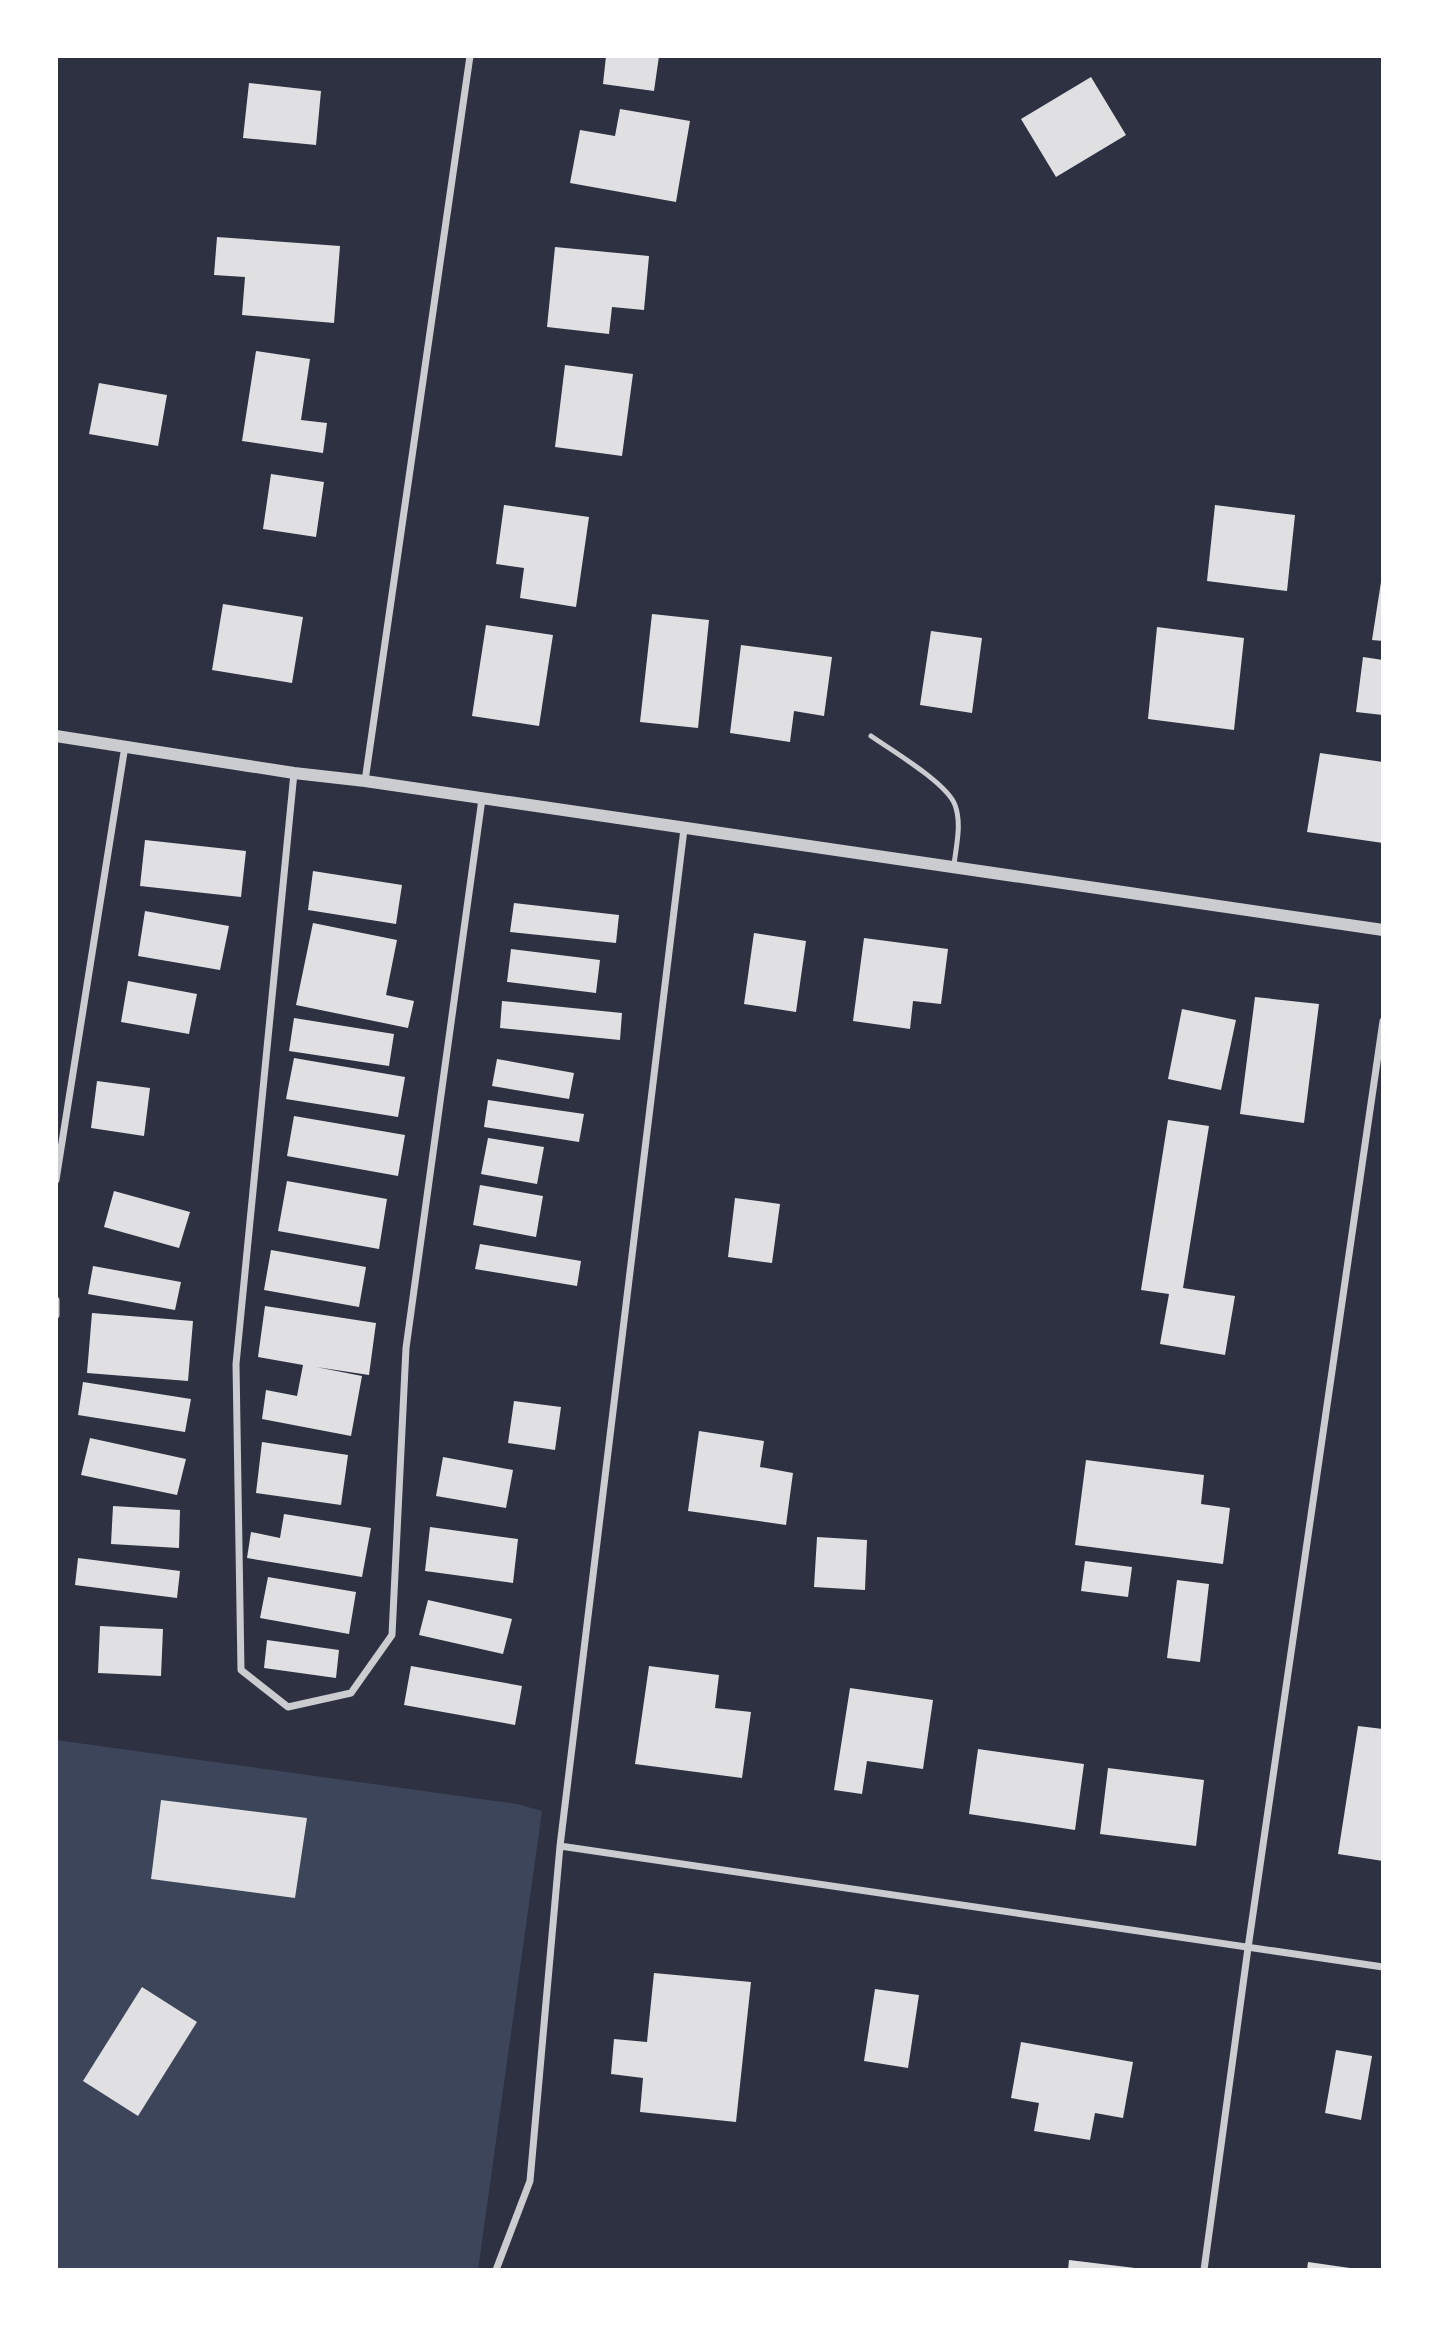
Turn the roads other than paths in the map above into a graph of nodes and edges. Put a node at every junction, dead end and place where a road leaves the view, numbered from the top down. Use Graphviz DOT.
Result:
graph roads {
  1 [pos="470,56"];
  2 [pos="56,736"];
  3 [pos="871,736"];
  4 [pos="125,746"];
  5 [pos="294,773"];
  6 [pos="365,782"];
  7 [pos="482,799"];
  8 [pos="684,829"];
  9 [pos="954,869"];
  10 [pos="1383,930"];
  11 [pos="1383,1021"];
  12 [pos="56,1181"];
  13 [pos="56,1300"];
  14 [pos="56,1315"];
  15 [pos="560,1846"];
  16 [pos="1248,1948"];
  17 [pos="1383,1968"];
  18 [pos="496,2270"];
  19 [pos="1204,2270"];
  1 -- 6 [label="street"];
  2 -- 4 [label="street"];
  3 -- 9 [label="lane"];
  4 -- 5 [label="street"];
  4 -- 12 [label="street"];
  5 -- 6 [label="street"];
  5 -- 7 [label="street"];
  6 -- 7 [label="street"];
  7 -- 8 [label="street"];
  8 -- 9 [label="street"];
  8 -- 15 [label="street"];
  9 -- 10 [label="street"];
  11 -- 16 [label="street"];
  13 -- 14 [label="street"];
  15 -- 16 [label="street"];
  15 -- 18 [label="street"];
  16 -- 17 [label="street"];
  16 -- 19 [label="street"];
}
